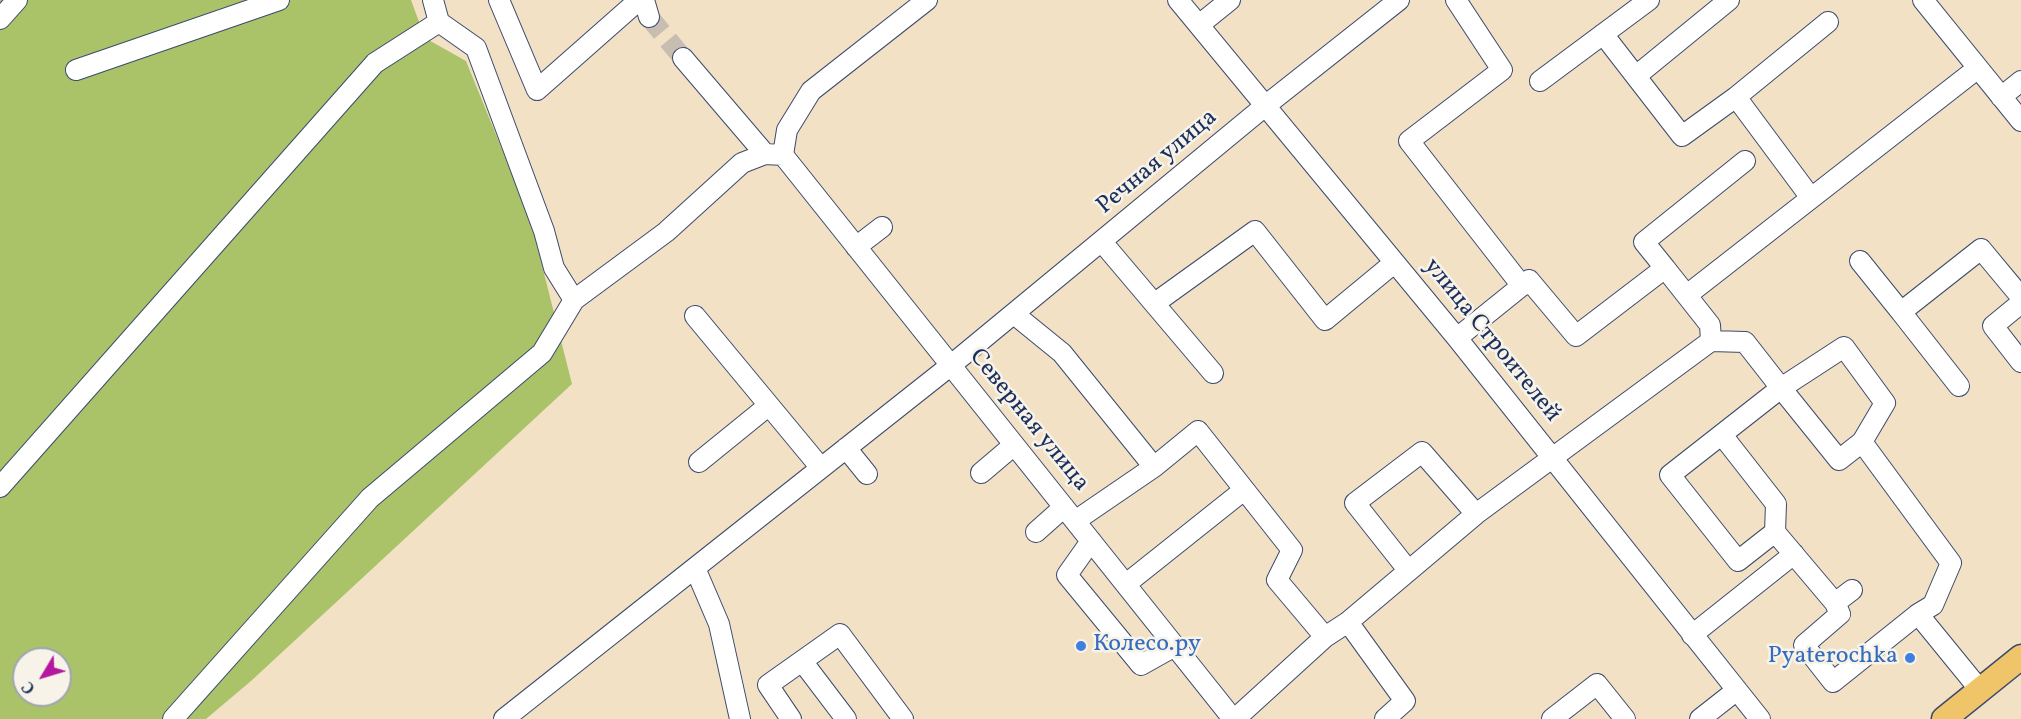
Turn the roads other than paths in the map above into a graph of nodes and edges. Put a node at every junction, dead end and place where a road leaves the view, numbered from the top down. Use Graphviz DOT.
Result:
graph roads {
  1 [pos="17,0"];
  2 [pos="279,0"];
  3 [pos="433,0"];
  4 [pos="499,0"];
  5 [pos="927,0"];
  6 [pos="1178,0"];
  7 [pos="1230,0"];
  8 [pos="1399,0"];
  9 [pos="1456,0"];
  10 [pos="1648,0"];
  11 [pos="1729,0"];
  12 [pos="1923,0"];
  13 [pos="644,6"];
  14 [pos="0,20"];
  15 [pos="439,22"];
  16 [pos="1828,22"];
  17 [pos="1199,25"];
  18 [pos="1603,34"];
  19 [pos="682,58"];
  20 [pos="1978,68"];
  21 [pos="76,70"];
  22 [pos="1636,76"];
  23 [pos="1540,81"];
  24 [pos="2021,81"];
  25 [pos="1736,97"];
  26 [pos="2001,97"];
  27 [pos="1265,106"];
  28 [pos="2021,121"];
  29 [pos="774,155"];
  30 [pos="1745,161"];
  31 [pos="1811,198"];
  32 [pos="882,227"];
  33 [pos="1102,242"];
  34 [pos="856,247"];
  35 [pos="1860,261"];
  36 [pos="1394,263"];
  37 [pos="1665,268"];
  38 [pos="1522,286"];
  39 [pos="1687,296"];
  40 [pos="2021,297"];
  41 [pos="574,300"];
  42 [pos="1155,303"];
  43 [pos="2021,303"];
  44 [pos="1901,312"];
  45 [pos="1014,314"];
  46 [pos="695,316"];
  47 [pos="1457,338"];
  48 [pos="1711,341"];
  49 [pos="2021,362"];
  50 [pos="950,366"];
  51 [pos="1213,373"];
  52 [pos="1959,386"];
  53 [pos="1781,388"];
  54 [pos="768,406"];
  55 [pos="1722,435"];
  56 [pos="1862,442"];
  57 [pos="1014,445"];
  58 [pos="846,448"];
  59 [pos="1552,456"];
  60 [pos="699,462"];
  61 [pos="1154,467"];
  62 [pos="821,468"];
  63 [pos="981,473"];
  64 [pos="867,474"];
  65 [pos="0,488"];
  66 [pos="1244,490"];
  67 [pos="1070,514"];
  68 [pos="1476,514"];
  69 [pos="1036,532"];
  70 [pos="1775,532"];
  71 [pos="1091,541"];
  72 [pos="1794,554"];
  73 [pos="694,568"];
  74 [pos="1408,570"];
  75 [pos="1126,584"];
  76 [pos="1852,590"];
  77 [pos="1835,603"];
  78 [pos="1918,614"];
  79 [pos="1348,622"];
  80 [pos="1692,635"];
  81 [pos="1325,637"];
  82 [pos="1175,646"];
  83 [pos="2021,657"];
  84 [pos="802,661"];
  85 [pos="1737,690"];
  86 [pos="1980,690"];
  87 [pos="173,719"];
  88 [pos="504,719"];
  89 [pos="740,719"];
  90 [pos="792,719"];
  91 [pos="846,719"];
  92 [pos="903,719"];
  93 [pos="1234,719"];
  94 [pos="1385,719"];
  95 [pos="1552,719"];
  96 [pos="1625,719"];
  97 [pos="1700,719"];
  98 [pos="1760,719"];
  99 [pos="1944,719"];
  1 -- 14 [label="street"];
  2 -- 21 [label="street"];
  3 -- 15 [label="street"];
  4 -- 13 [label="street"];
  5 -- 29 [label="street"];
  6 -- 17 [label="street, улица Строителей"];
  7 -- 17 [label="street"];
  8 -- 27 [label="street, Речная улица"];
  9 -- 38 [label="street"];
  10 -- 18 [label="street"];
  11 -- 22 [label="street"];
  12 -- 20 [label="street"];
  15 -- 41 [label="street"];
  15 -- 65 [label="street"];
  16 -- 25 [label="street"];
  17 -- 27 [label="street, улица Строителей"];
  18 -- 22 [label="street"];
  18 -- 23 [label="street"];
  19 -- 29 [label="street, Северная улица"];
  20 -- 26 [label="street"];
  20 -- 31 [label="street"];
  22 -- 25 [label="street"];
  24 -- 26 [label="street"];
  25 -- 31 [label="street"];
  26 -- 28 [label="street"];
  27 -- 33 [label="street, Речная улица"];
  27 -- 36 [label="street, улица Строителей"];
  29 -- 34 [label="street, Северная улица"];
  29 -- 41 [label="street"];
  30 -- 37 [label="street"];
  31 -- 39 [label="street"];
  32 -- 34 [label="street"];
  33 -- 42 [label="street"];
  33 -- 45 [label="street, Речная улица"];
  34 -- 50 [label="street, Северная улица"];
  35 -- 44 [label="street"];
  36 -- 42 [label="street"];
  36 -- 47 [label="street, улица Строителей"];
  37 -- 38 [label="street"];
  37 -- 39 [label="street"];
  38 -- 47 [label="street"];
  39 -- 48 [label="street"];
  40 -- 44 [label="street"];
  41 -- 87 [label="street"];
  42 -- 51 [label="street"];
  43 -- 49 [label="street"];
  44 -- 52 [label="street"];
  45 -- 50 [label="street, Речная улица"];
  45 -- 61 [label="street"];
  46 -- 54 [label="street"];
  47 -- 59 [label="street, улица Строителей"];
  48 -- 53 [label="street"];
  48 -- 59 [label="street"];
  50 -- 57 [label="street, Северная улица"];
  50 -- 58 [label="street, Речная улица"];
  53 -- 55 [label="street"];
  53 -- 56 [label="street"];
  53 -- 56 [label="street"];
  54 -- 60 [label="street"];
  54 -- 62 [label="street"];
  55 -- 70 [label="street"];
  55 -- 70 [label="street"];
  56 -- 78 [label="street"];
  57 -- 63 [label="street"];
  57 -- 67 [label="street, Северная улица"];
  58 -- 62 [label="street, Речная улица"];
  58 -- 64 [label="street"];
  59 -- 68 [label="street"];
  59 -- 80 [label="street, улица Строителей"];
  61 -- 66 [label="street"];
  61 -- 67 [label="street"];
  62 -- 73 [label="street, Речная улица"];
  66 -- 75 [label="street"];
  66 -- 81 [label="street"];
  67 -- 69 [label="street"];
  67 -- 71 [label="street, Северная улица"];
  68 -- 74 [label="street"];
  68 -- 74 [label="street"];
  70 -- 72 [label="street"];
  71 -- 75 [label="street, Северная улица"];
  71 -- 82 [label="street"];
  72 -- 77 [label="street"];
  72 -- 80 [label="street"];
  73 -- 88 [label="street, Речная улица"];
  73 -- 89 [label="street"];
  74 -- 79 [label="street"];
  75 -- 82 [label="street, Северная улица"];
  76 -- 77 [label="street"];
  77 -- 78 [label="street"];
  78 -- 86 [label="street"];
  79 -- 81 [label="street"];
  79 -- 94 [label="street"];
  80 -- 85 [label="street, улица Строителей"];
  81 -- 93 [label="street"];
  82 -- 93 [label="street, Северная улица"];
  83 -- 86 [label="main road"];
  84 -- 90 [label="street"];
  84 -- 91 [label="street"];
  84 -- 92 [label="street"];
  85 -- 97 [label="street"];
  85 -- 98 [label="street, улица Строителей"];
  86 -- 99 [label="main road"];
  95 -- 96 [label="street"];
}
